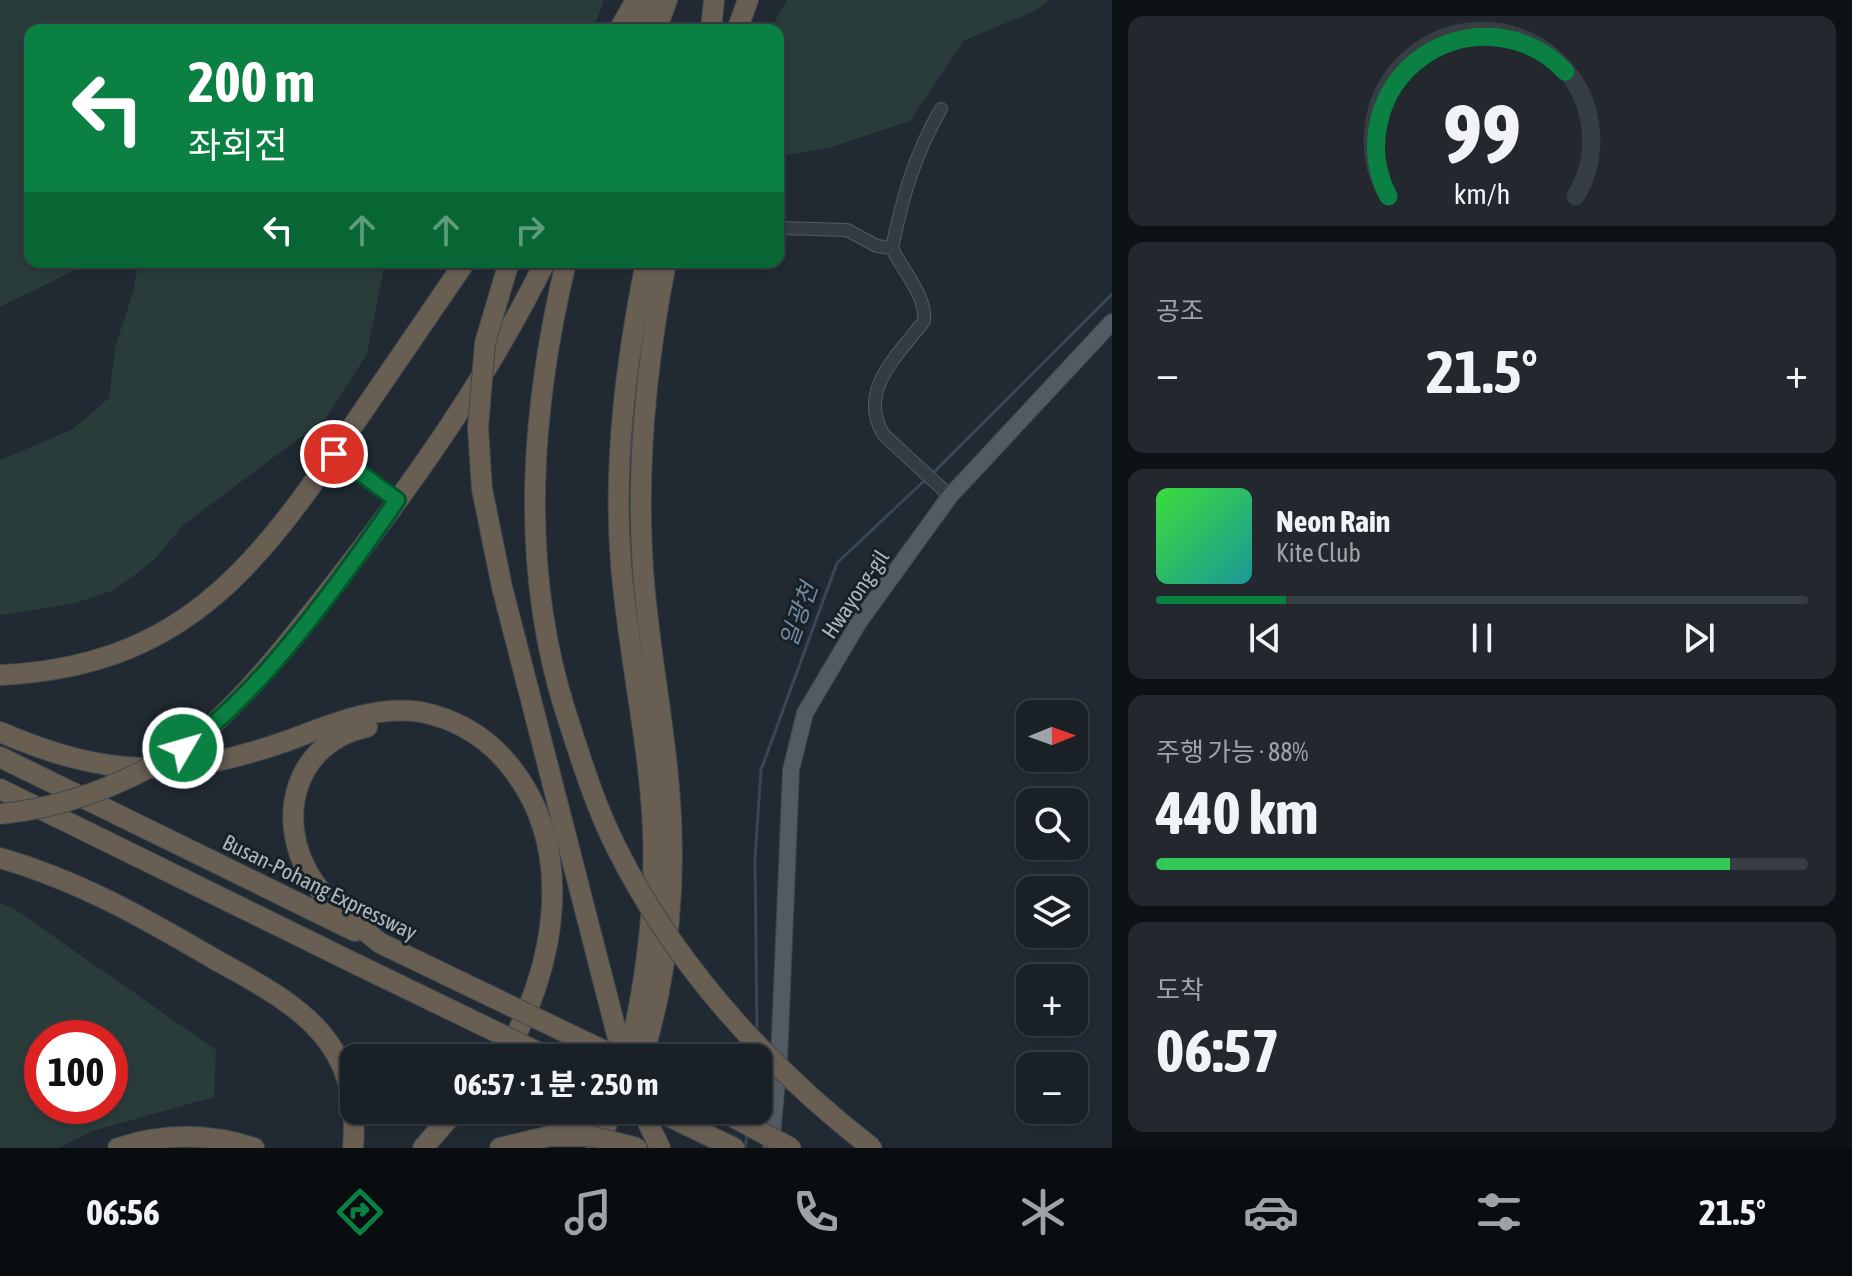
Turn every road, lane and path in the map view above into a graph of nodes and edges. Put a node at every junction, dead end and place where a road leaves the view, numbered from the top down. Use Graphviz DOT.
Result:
graph roads {
  1 [pos="636,0"];
  2 [pos="648,0"];
  3 [pos="667,0"];
  4 [pos="714,0"];
  5 [pos="748,0"];
  6 [pos="622,24"];
  7 [pos="639,24"];
  8 [pos="658,24"];
  9 [pos="712,24"];
  10 [pos="739,24"];
  11 [pos="941,109"];
  12 [pos="784,228"];
  13 [pos="892,248"];
  14 [pos="461,268"];
  15 [pos="507,268"];
  16 [pos="542,268"];
  17 [pos="565,268"];
  18 [pos="645,268"];
  19 [pos="665,268"];
  20 [pos="1112,322"];
  21 [pos="334,454"];
  22 [pos="946,491"];
  23 [pos="397,500"];
  24 [pos="0,675"];
  25 [pos="0,732"];
  26 [pos="0,757"];
  27 [pos="0,789"];
  28 [pos="0,814"];
  29 [pos="0,858"];
  30 [pos="380,943"];
  31 [pos="501,1044"];
  32 [pos="512,1044"];
  33 [pos="521,1044"];
  34 [pos="593,1044"];
  35 [pos="619,1044"];
  36 [pos="627,1044"];
  37 [pos="646,1044"];
  38 [pos="444,1124"];
  39 [pos="457,1124"];
  40 [pos="607,1124"];
  41 [pos="620,1124"];
  42 [pos="649,1124"];
  43 [pos="685,1124"];
  44 [pos="746,1124"];
  45 [pos="118,1148"];
  46 [pos="254,1148"];
  47 [pos="353,1148"];
  48 [pos="423,1148"];
  49 [pos="437,1148"];
  50 [pos="500,1148"];
  51 [pos="596,1148"];
  52 [pos="611,1148"];
  53 [pos="637,1148"];
  54 [pos="660,1148"];
  55 [pos="734,1148"];
  56 [pos="771,1148"];
  57 [pos="791,1148"];
  58 [pos="872,1148"];
  1 -- 6 [label="highway"];
  2 -- 7 [label="highway"];
  3 -- 8 [label="highway"];
  4 -- 9 [label="highway"];
  5 -- 10 [label="highway"];
  11 -- 13 [label="street"];
  12 -- 13 [label="street"];
  13 -- 22 [label="street"];
  14 -- 21 [label="highway"];
  15 -- 35 [label="highway, bridge"];
  16 -- 23 [label="highway"];
  17 -- 58 [label="highway, bridge"];
  18 -- 36 [label="highway"];
  19 -- 37 [label="highway"];
  20 -- 22 [label="main road, Hwayong-gil"];
  21 -- 23 [label="street"];
  21 -- 24 [label="highway"];
  22 -- 56 [label="main road, Hwayong-gil"];
  23 -- 28 [label="highway, bridge"];
  25 -- 32 [label="highway"];
  26 -- 30 [label="highway, Busan-Pohang Expressway"];
  27 -- 33 [label="highway, bridge"];
  29 -- 47 [label="highway"];
  30 -- 31 [label="highway"];
  30 -- 34 [label="highway, Busan-Pohang Expressway, bridge"];
  38 -- 48 [label="highway"];
  39 -- 49 [label="highway"];
  40 -- 51 [label="highway"];
  41 -- 52 [label="highway"];
  42 -- 54 [label="highway"];
  43 -- 55 [label="highway"];
  44 -- 57 [label="highway, bridge"];
  45 -- 46 [label="highway"];
  50 -- 53 [label="highway, bridge"];
}
